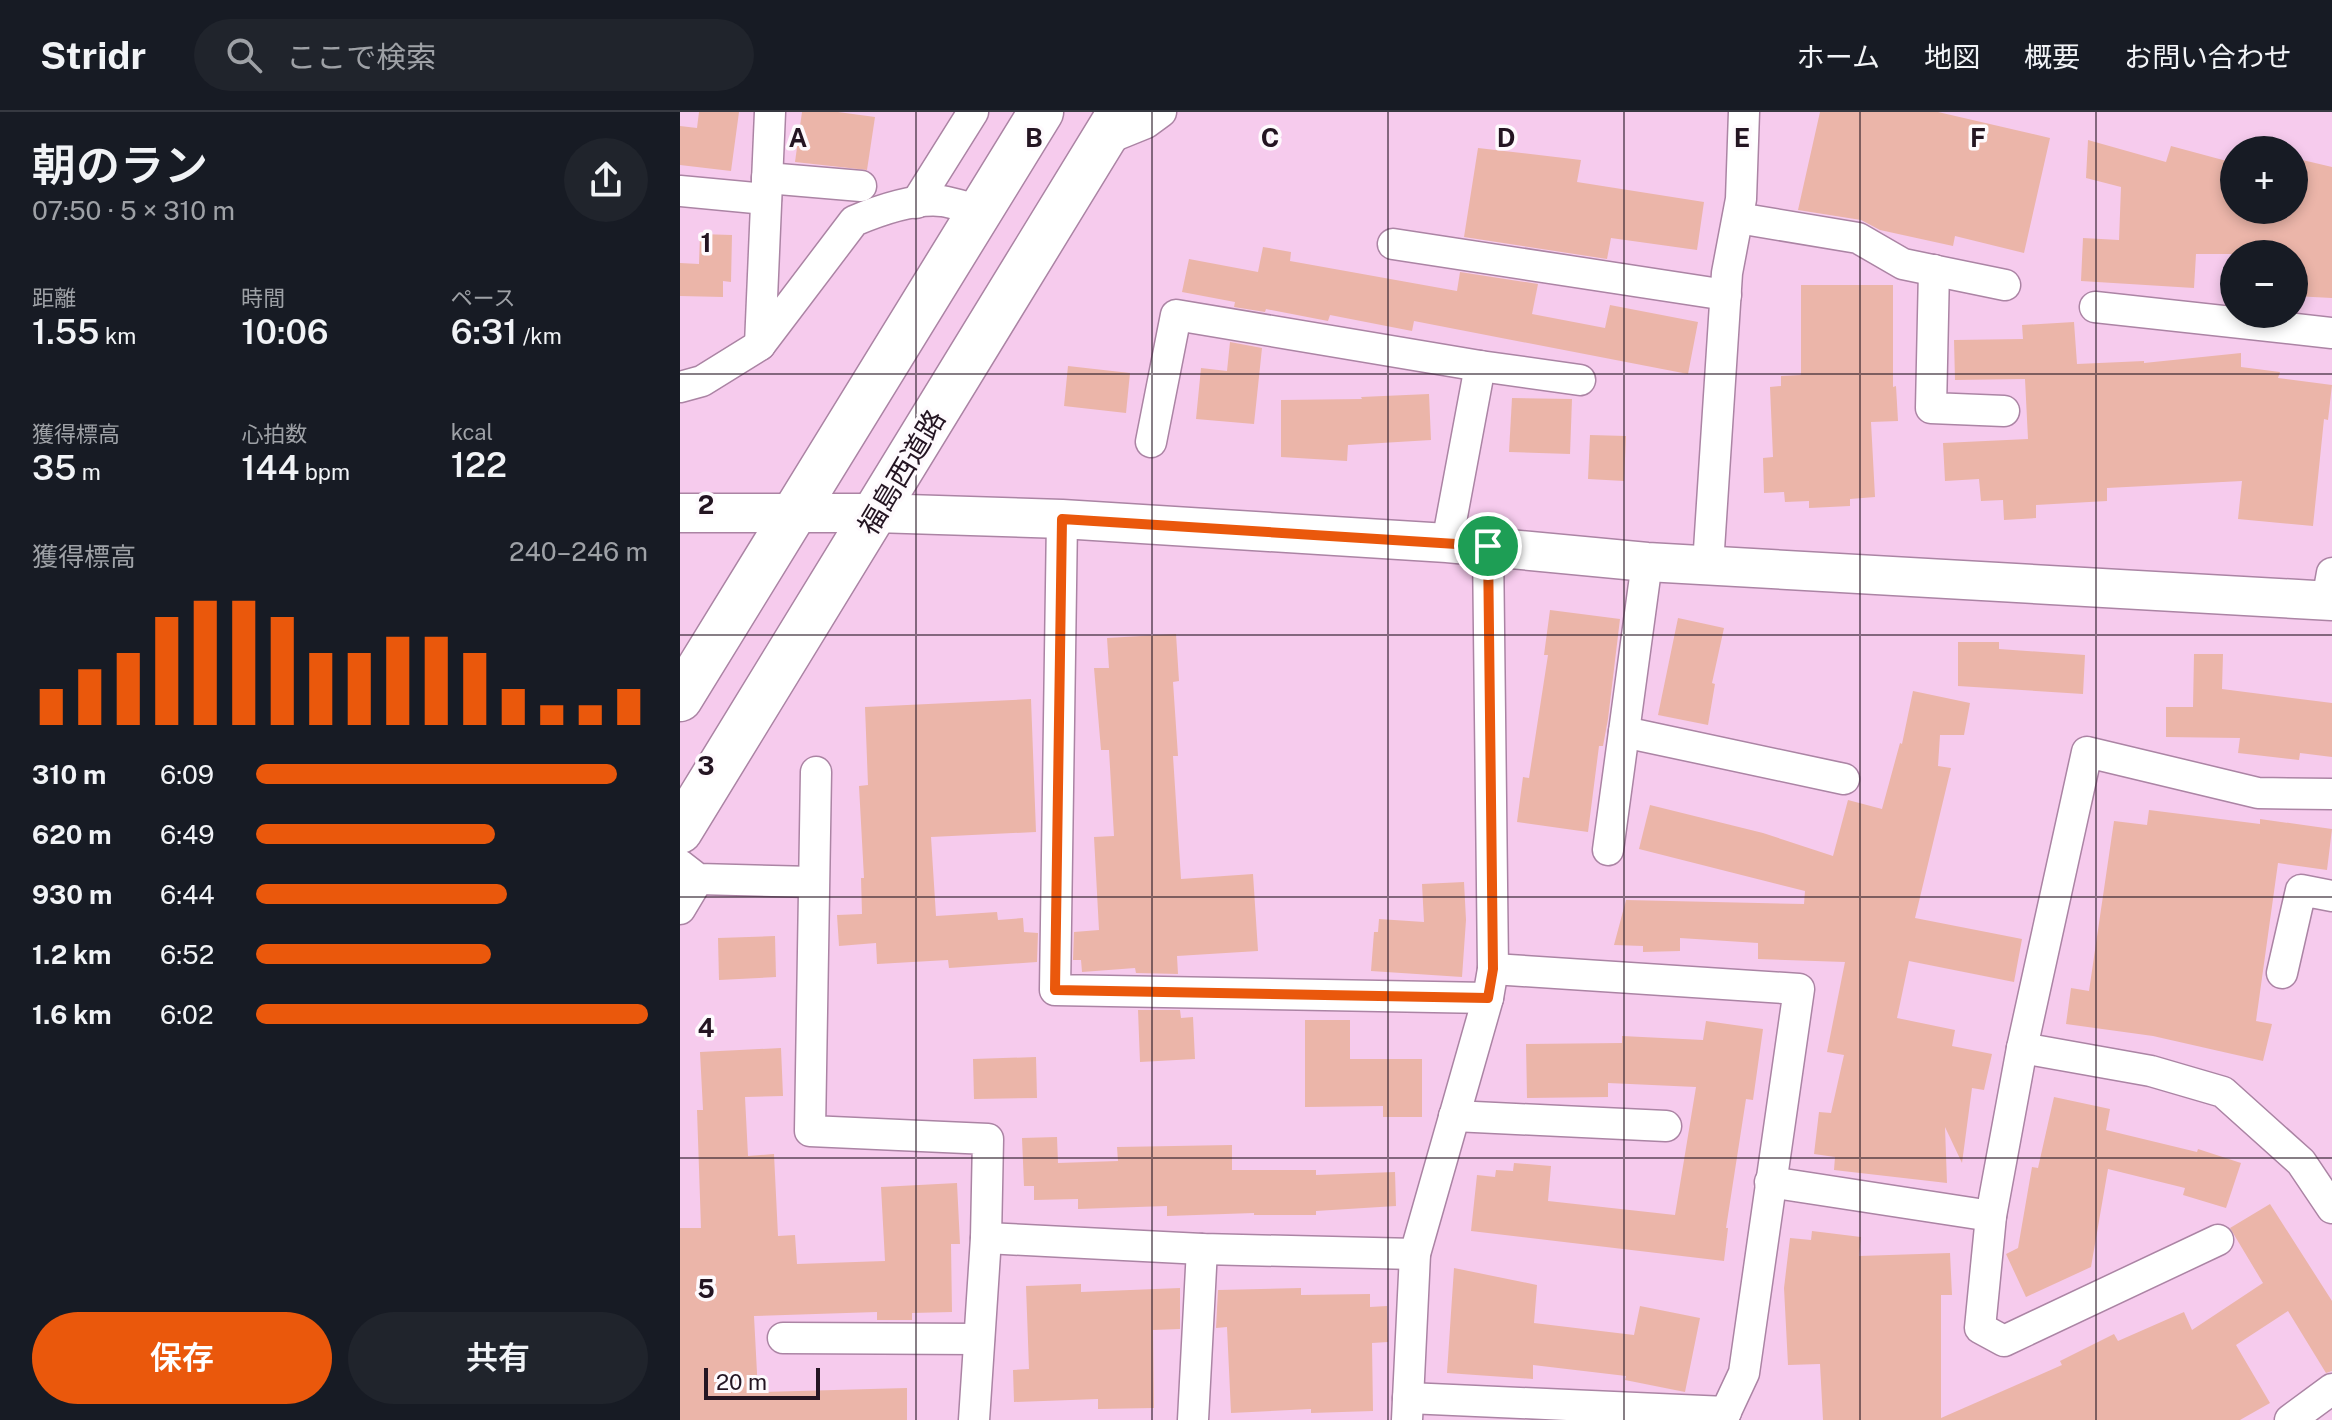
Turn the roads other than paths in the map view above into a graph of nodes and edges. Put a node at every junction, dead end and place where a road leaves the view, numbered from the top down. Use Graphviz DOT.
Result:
graph roads {
  1 [pos="770,112"];
  2 [pos="973,112"];
  3 [pos="1041,112"];
  4 [pos="1161,112"];
  5 [pos="1744,112"];
  6 [pos="1112,126"];
  7 [pos="861,186"];
  8 [pos="767,188"];
  9 [pos="680,191"];
  10 [pos="916,203"];
  11 [pos="980,211"];
  12 [pos="1738,218"];
  13 [pos="1393,244"];
  14 [pos="1934,270"];
  15 [pos="2005,285"];
  16 [pos="1726,295"];
  17 [pos="2095,307"];
  18 [pos="2332,333"];
  19 [pos="760,345"];
  20 [pos="1480,366"];
  21 [pos="1580,380"];
  22 [pos="680,387"];
  23 [pos="2004,411"];
  24 [pos="1151,442"];
  25 [pos="794,512"];
  26 [pos="680,513"];
  27 [pos="875,513"];
  28 [pos="1062,519"];
  29 [pos="1447,543"];
  30 [pos="1488,546"];
  31 [pos="1647,562"];
  32 [pos="1708,565"];
  33 [pos="2330,592"];
  34 [pos="680,699"];
  35 [pos="1624,732"];
  36 [pos="816,772"];
  37 [pos="1844,779"];
  38 [pos="2332,794"];
  39 [pos="680,831"];
  40 [pos="1608,850"];
  41 [pos="689,872"];
  42 [pos="813,882"];
  43 [pos="2332,896"];
  44 [pos="680,909"];
  45 [pos="2282,973"];
  46 [pos="1490,983"];
  47 [pos="2022,1048"];
  48 [pos="1454,1116"];
  49 [pos="1666,1126"];
  50 [pos="1770,1182"];
  51 [pos="2332,1208"];
  52 [pos="1991,1216"];
  53 [pos="986,1238"];
  54 [pos="2218,1240"];
  55 [pos="1202,1249"];
  56 [pos="1415,1254"];
  57 [pos="783,1338"];
  58 [pos="979,1339"];
  59 [pos="2332,1389"];
  60 [pos="1408,1409"];
  61 [pos="1724,1416"];
  62 [pos="974,1420"];
  63 [pos="1193,1420"];
  64 [pos="2290,1420"];
  1 -- 8 [label="street"];
  2 -- 10 [label="street"];
  3 -- 11 [label="highway"];
  4 -- 6 [label="street"];
  5 -- 12 [label="street"];
  6 -- 27 [label="highway, 福島西道路"];
  7 -- 8 [label="street"];
  8 -- 9 [label="street"];
  8 -- 19 [label="street"];
  10 -- 11 [label="street"];
  10 -- 19 [label="street"];
  11 -- 25 [label="highway"];
  12 -- 14 [label="street"];
  12 -- 16 [label="street"];
  13 -- 16 [label="street"];
  14 -- 15 [label="street"];
  14 -- 23 [label="street"];
  16 -- 32 [label="street"];
  17 -- 18 [label="street"];
  19 -- 22 [label="street"];
  20 -- 21 [label="street"];
  20 -- 24 [label="street"];
  20 -- 29 [label="street"];
  25 -- 26 [label="street"];
  25 -- 27 [label="street"];
  25 -- 34 [label="highway"];
  27 -- 28 [label="street"];
  27 -- 39 [label="highway, 福島西道路"];
  28 -- 29 [label="street"];
  28 -- 46 [label="street"];
  29 -- 30 [label="street"];
  30 -- 31 [label="street"];
  30 -- 46 [label="street"];
  31 -- 32 [label="street"];
  31 -- 35 [label="street"];
  32 -- 33 [label="street"];
  35 -- 37 [label="street"];
  35 -- 40 [label="street"];
  36 -- 42 [label="street"];
  38 -- 47 [label="street"];
  41 -- 42 [label="street"];
  41 -- 44 [label="street"];
  42 -- 53 [label="street"];
  43 -- 45 [label="street"];
  46 -- 48 [label="street"];
  46 -- 50 [label="street"];
  47 -- 51 [label="street"];
  47 -- 52 [label="street"];
  48 -- 49 [label="street"];
  48 -- 56 [label="street"];
  50 -- 52 [label="street"];
  50 -- 61 [label="street"];
  52 -- 54 [label="street"];
  53 -- 55 [label="street"];
  53 -- 58 [label="street"];
  55 -- 56 [label="street"];
  55 -- 63 [label="street"];
  56 -- 60 [label="street"];
  57 -- 58 [label="street"];
  58 -- 62 [label="street"];
  59 -- 64 [label="street"];
  60 -- 61 [label="street"];
}
